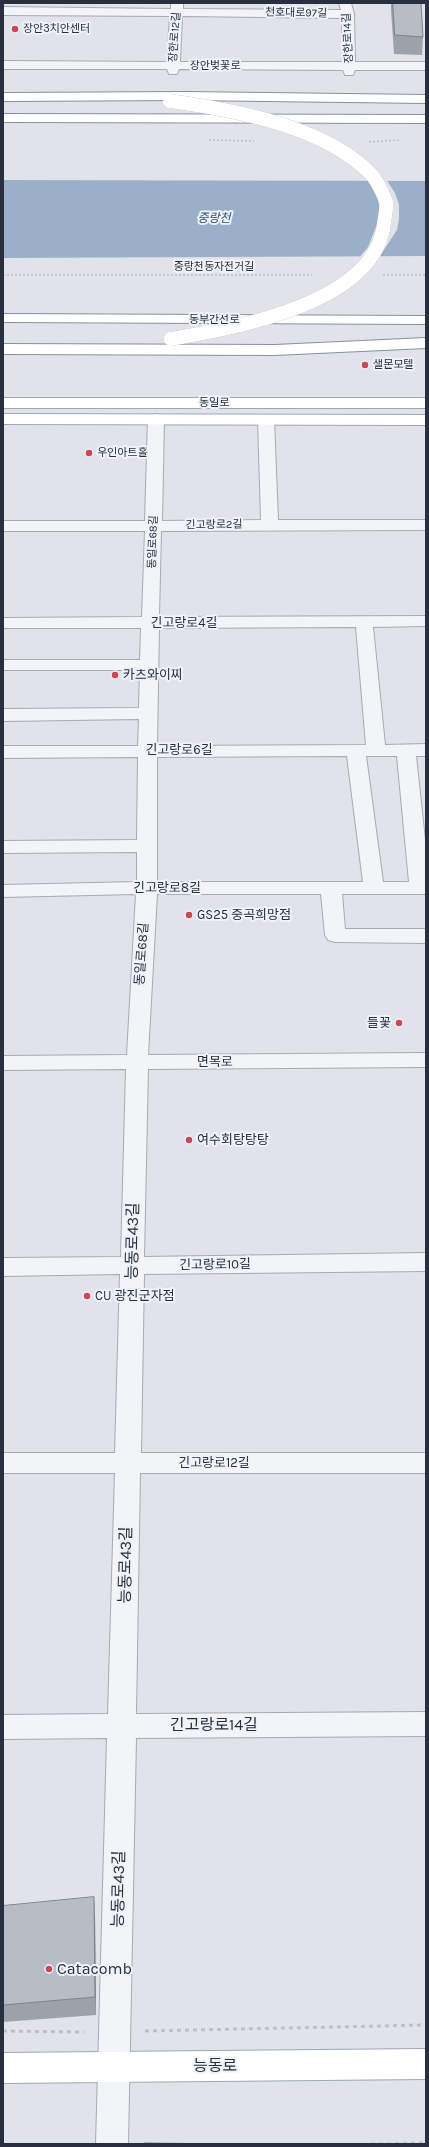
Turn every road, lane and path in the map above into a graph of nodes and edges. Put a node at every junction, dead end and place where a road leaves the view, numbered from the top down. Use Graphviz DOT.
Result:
graph roads {
  1 [pos="177,8"];
  2 [pos="347,8"];
  3 [pos="5,11"];
  4 [pos="3,65"];
  5 [pos="426,66"];
  6 [pos="173,68"];
  7 [pos="349,69"];
  8 [pos="3,71"];
  9 [pos="426,72"];
  10 [pos="3,97"];
  11 [pos="70,97"];
  12 [pos="426,99"];
  13 [pos="3,118"];
  14 [pos="426,119"];
  15 [pos="314,275"];
  16 [pos="378,275"];
  17 [pos="426,275"];
  18 [pos="3,276"];
  19 [pos="3,318"];
  20 [pos="426,320"];
  21 [pos="426,343"];
  22 [pos="3,349"];
  23 [pos="42,349"];
  24 [pos="3,403"];
  25 [pos="426,403"];
  26 [pos="3,419"];
  27 [pos="156,419"];
  28 [pos="266,420"];
  29 [pos="426,420"];
  30 [pos="270,524"];
  31 [pos="426,525"];
  32 [pos="3,526"];
  33 [pos="153,526"];
  34 [pos="426,621"];
  35 [pos="364,622"];
  36 [pos="3,623"];
  37 [pos="150,623"];
  38 [pos="3,665"];
  39 [pos="149,665"];
  40 [pos="148,713"];
  41 [pos="3,715"];
  42 [pos="148,750"];
  43 [pos="356,750"];
  44 [pos="376,750"];
  45 [pos="406,750"];
  46 [pos="426,750"];
  47 [pos="3,752"];
  48 [pos="146,846"];
  49 [pos="3,847"];
  50 [pos="147,888"];
  51 [pos="331,888"];
  52 [pos="374,888"];
  53 [pos="423,888"];
  54 [pos="3,891"];
  55 [pos="426,936"];
  56 [pos="426,1060"];
  57 [pos="3,1062"];
  58 [pos="137,1063"];
  59 [pos="426,1262"];
  60 [pos="132,1266"];
  61 [pos="3,1267"];
  62 [pos="3,1463"];
  63 [pos="128,1463"];
  64 [pos="426,1463"];
  65 [pos="426,1724"];
  66 [pos="122,1725"];
  67 [pos="3,1727"];
  68 [pos="426,2025"];
  69 [pos="3,2031"];
  70 [pos="115,2032"];
  71 [pos="426,2064"];
  72 [pos="114,2067"];
  73 [pos="3,2068"];
  74 [pos="426,2143"];
  75 [pos="112,2144"];
  76 [pos="371,2144"];
  1 -- 2 [label="street, 천호대로97길"];
  1 -- 3 [label="street, 천호대로97길"];
  1 -- 6 [label="street, 장한로12길"];
  2 -- 7 [label="street, 장한로14길"];
  4 -- 6 [label="street, 장안벚꽃로"];
  5 -- 7 [label="street, 장안벚꽃로"];
  6 -- 7 [label="street, 장안벚꽃로"];
  6 -- 8 [label="street, 장안벚꽃로"];
  7 -- 9 [label="street, 장안벚꽃로"];
  10 -- 11 [label="main road"];
  11 -- 12 [label="main road"];
  11 -- 23 [label="main road, bridge"];
  13 -- 14 [label="main road"];
  15 -- 18 [label="path, 중랑천동자전거길"];
  16 -- 17 [label="path"];
  19 -- 20 [label="main road, 동부간선로"];
  21 -- 23 [label="main road"];
  22 -- 23 [label="main road"];
  24 -- 25 [label="main road, 동일로"];
  26 -- 27 [label="main road, 동일로"];
  27 -- 28 [label="main road, 동일로"];
  27 -- 33 [label="street, 동일로68길"];
  28 -- 29 [label="main road, 동일로"];
  28 -- 30 [label="street"];
  30 -- 31 [label="street, 긴고랑로2길"];
  30 -- 33 [label="street, 긴고랑로2길"];
  32 -- 33 [label="street, 긴고랑로2길"];
  33 -- 37 [label="street, 동일로68길"];
  34 -- 35 [label="street, 긴고랑로4길"];
  35 -- 37 [label="street, 긴고랑로4길"];
  35 -- 44 [label="street"];
  36 -- 37 [label="street, 긴고랑로4길"];
  37 -- 39 [label="street, 동일로68길"];
  38 -- 39 [label="street"];
  39 -- 40 [label="street, 동일로68길"];
  40 -- 41 [label="street"];
  40 -- 42 [label="street, 동일로68길"];
  42 -- 43 [label="street, 긴고랑로6길"];
  42 -- 47 [label="street, 긴고랑로6길"];
  42 -- 48 [label="street, 동일로68길"];
  43 -- 44 [label="street, 긴고랑로6길"];
  43 -- 52 [label="street"];
  44 -- 45 [label="street, 긴고랑로6길"];
  45 -- 46 [label="street, 긴고랑로6길"];
  45 -- 53 [label="street"];
  48 -- 49 [label="street"];
  48 -- 50 [label="street, 동일로68길"];
  50 -- 51 [label="street, 긴고랑로8길"];
  50 -- 54 [label="street, 긴고랑로8길"];
  50 -- 58 [label="street, 동일로68길"];
  51 -- 52 [label="street, 긴고랑로8길"];
  51 -- 55 [label="street"];
  52 -- 53 [label="street, 긴고랑로8길"];
  56 -- 58 [label="street, 면목로"];
  57 -- 58 [label="street, 면목로"];
  58 -- 60 [label="street, 능동로43길"];
  59 -- 60 [label="street, 긴고랑로10길"];
  60 -- 61 [label="street, 긴고랑로10길"];
  60 -- 63 [label="street, 능동로43길"];
  62 -- 63 [label="street, 긴고랑로12길"];
  63 -- 64 [label="street, 긴고랑로12길"];
  63 -- 66 [label="street, 능동로43길"];
  65 -- 66 [label="street, 긴고랑로14길"];
  66 -- 67 [label="street, 긴고랑로14길"];
  66 -- 70 [label="street, 능동로43길"];
  68 -- 70 [label="path"];
  69 -- 70 [label="path"];
  70 -- 72 [label="street, 능동로43길"];
  71 -- 72 [label="main road, 능동로"];
  72 -- 73 [label="main road, 능동로"];
  72 -- 75 [label="street, 능동로43길"];
  74 -- 76 [label="path"];
}
